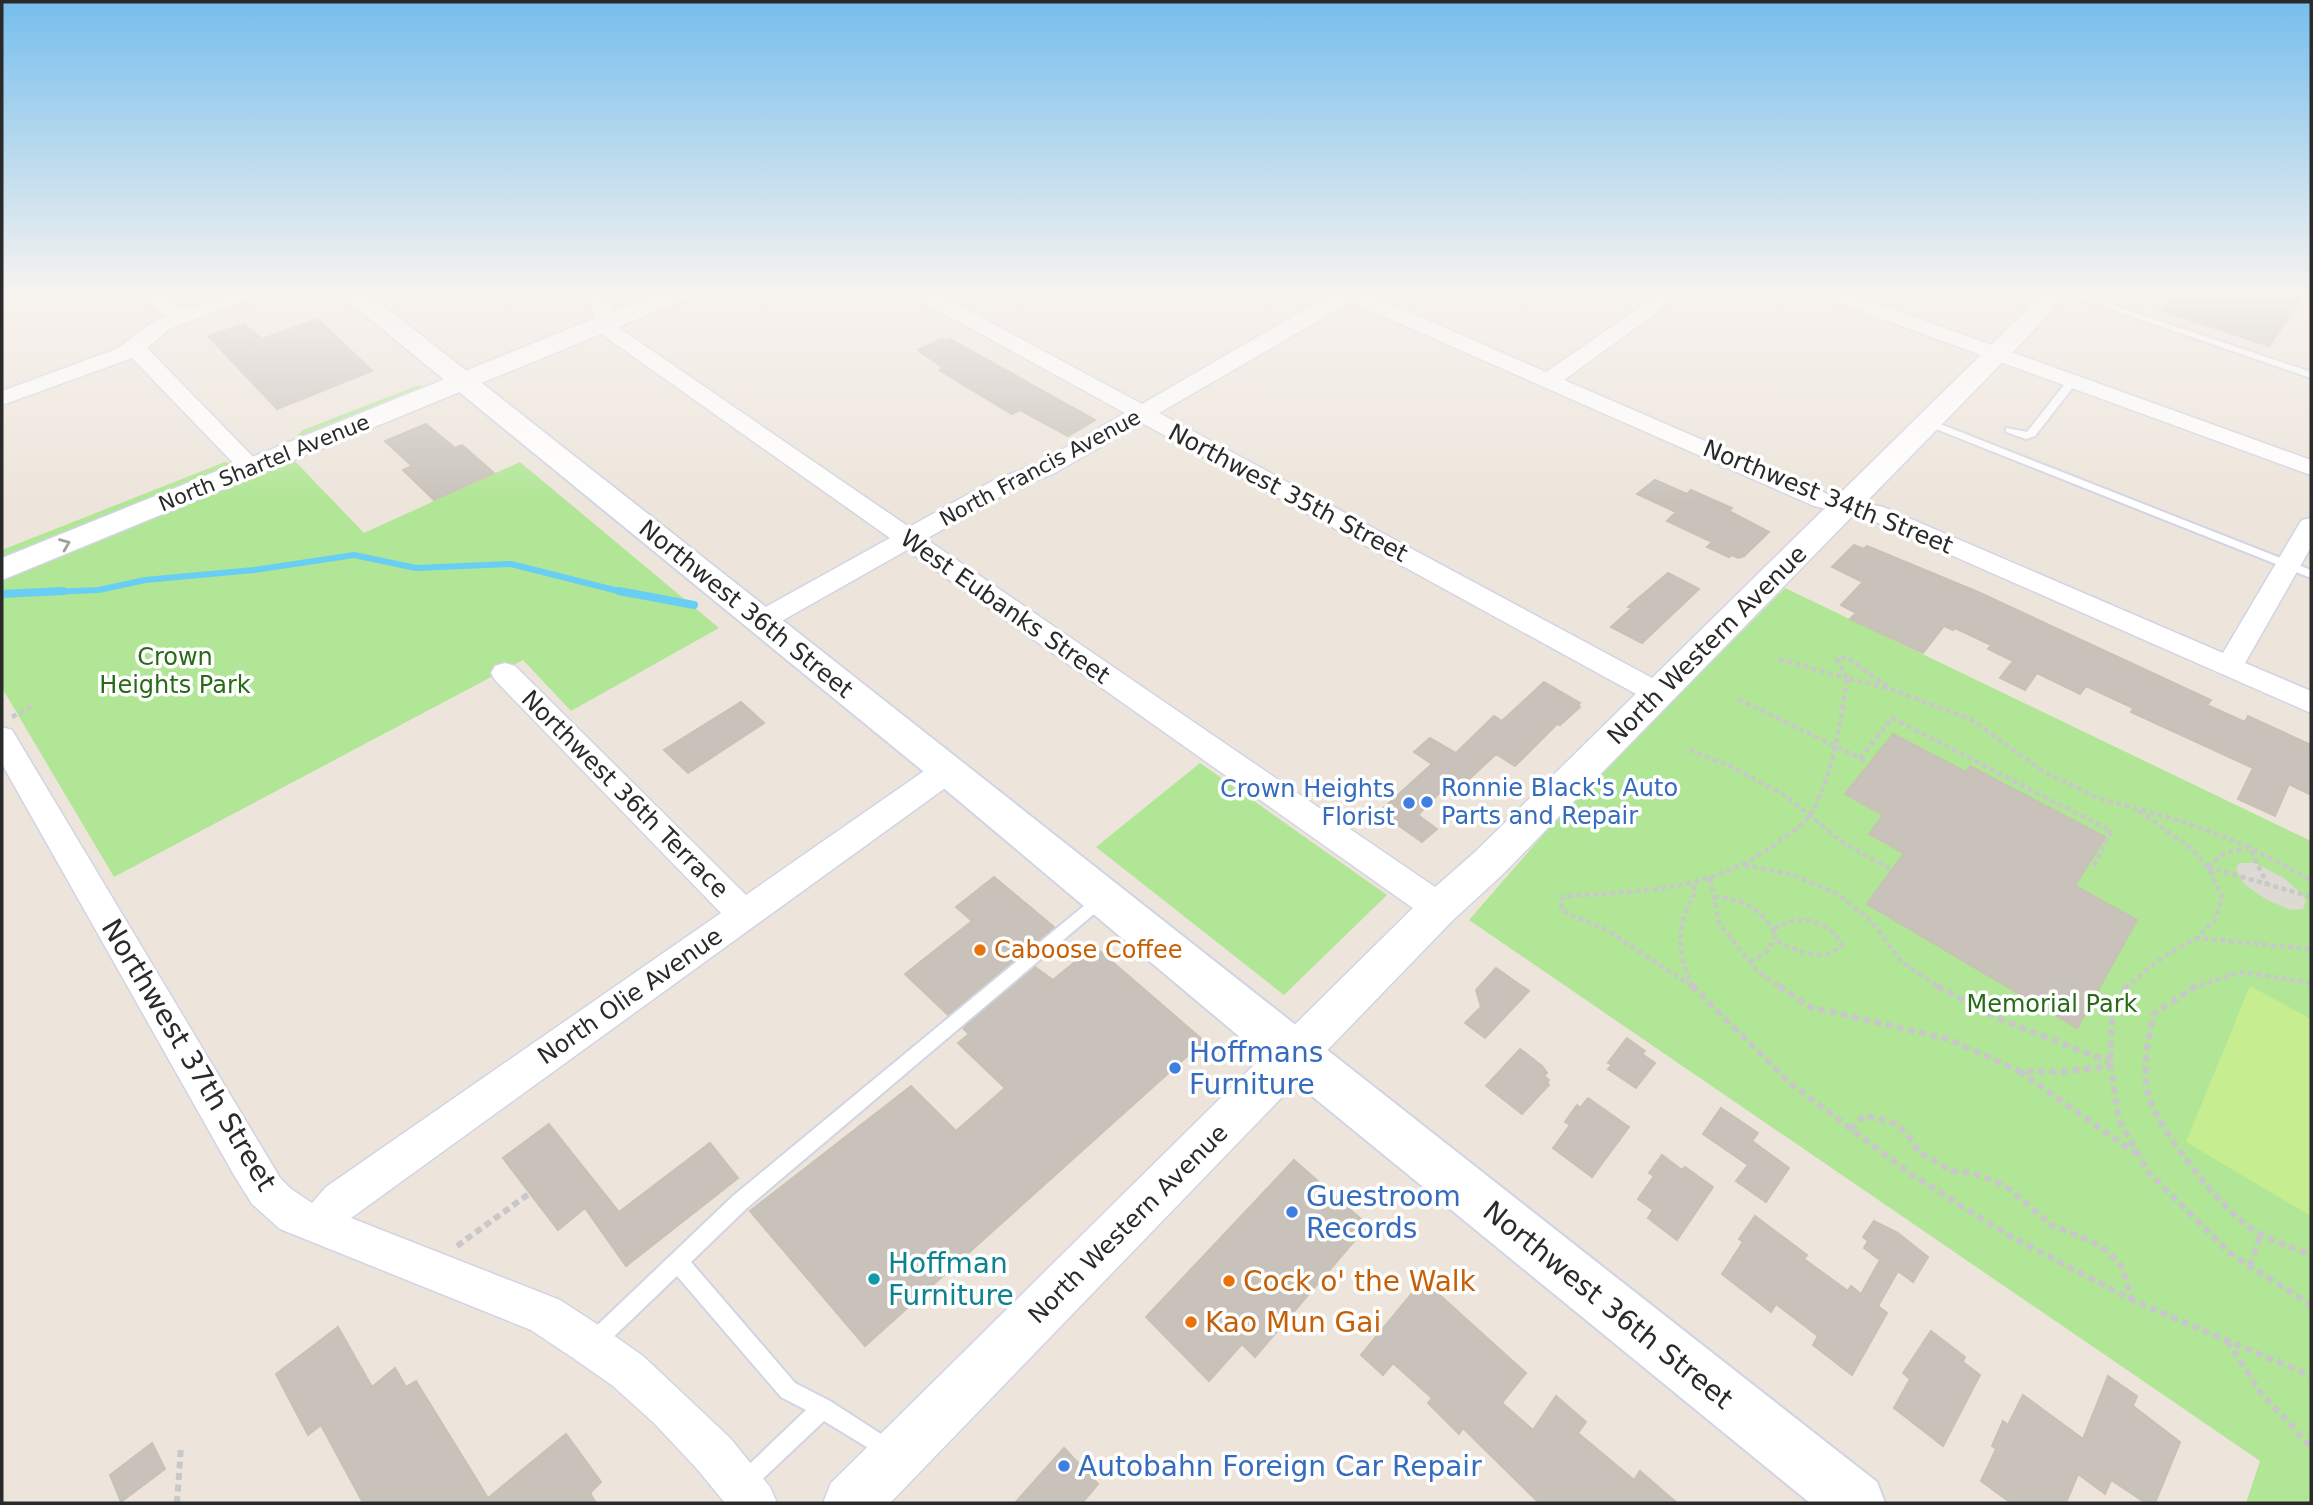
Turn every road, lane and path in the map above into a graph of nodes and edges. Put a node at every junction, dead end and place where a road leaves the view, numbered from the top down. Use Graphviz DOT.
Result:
graph roads {
  1 [pos="97,362"];
  2 [pos="149,362"];
  3 [pos="437,362"];
  4 [pos="480,362"];
  5 [pos="655,362"];
  6 [pos="1046,362"];
  7 [pos="1231,362"];
  8 [pos="1506,362"];
  9 [pos="1575,362"];
  10 [pos="1990,362"];
  11 [pos="2020,362"];
  12 [pos="2273,362"];
  13 [pos="453,375"];
  14 [pos="2311,375"];
  15 [pos="1548,381"];
  16 [pos="2072,382"];
  17 [pos="2,398"];
  18 [pos="1141,415"];
  19 [pos="1930,423"];
  20 [pos="2010,430"];
  21 [pos="244,459"];
  22 [pos="2311,468"];
  23 [pos="1846,508"];
  24 [pos="2311,526"];
  25 [pos="907,539"];
  26 [pos="2,544"];
  27 [pos="2,569"];
  28 [pos="2300,570"];
  29 [pos="761,621"];
  30 [pos="1779,659"];
  31 [pos="2229,667"];
  32 [pos="505,673"];
  33 [pos="1847,678"];
  34 [pos="1892,689"];
  35 [pos="1657,693"];
  36 [pos="1738,699"];
  37 [pos="2311,703"];
  38 [pos="33,706"];
  39 [pos="2,722"];
  40 [pos="2,738"];
  41 [pos="1835,748"];
  42 [pos="1689,750"];
  43 [pos="1860,758"];
  44 [pos="1866,761"];
  45 [pos="948,770"];
  46 [pos="2136,809"];
  47 [pos="1811,814"];
  48 [pos="2249,847"];
  49 [pos="1743,865"];
  50 [pos="2093,867"];
  51 [pos="2208,867"];
  52 [pos="1892,870"];
  53 [pos="1710,878"];
  54 [pos="2311,880"];
  55 [pos="2267,884"];
  56 [pos="1693,886"];
  57 [pos="1714,897"];
  58 [pos="2311,897"];
  59 [pos="1102,899"];
  60 [pos="1439,908"];
  61 [pos="744,915"];
  62 [pos="1773,929"];
  63 [pos="2197,938"];
  64 [pos="1774,940"];
  65 [pos="2311,949"];
  66 [pos="1749,962"];
  67 [pos="2311,983"];
  68 [pos="1692,986"];
  69 [pos="1294,1055"];
  70 [pos="2110,1064"];
  71 [pos="2019,1071"];
  72 [pos="1850,1129"];
  73 [pos="2139,1155"];
  74 [pos="530,1194"];
  75 [pos="317,1226"];
  76 [pos="2261,1233"];
  77 [pos="457,1247"];
  78 [pos="2311,1255"];
  79 [pos="678,1262"];
  80 [pos="2250,1266"];
  81 [pos="2132,1300"];
  82 [pos="2311,1305"];
  83 [pos="2227,1340"];
  84 [pos="592,1345"];
  85 [pos="2311,1377"];
  86 [pos="822,1408"];
  87 [pos="181,1446"];
  88 [pos="2311,1447"];
  89 [pos="898,1457"];
  90 [pos="747,1495"];
  91 [pos="177,1503"];
  92 [pos="851,1503"];
  93 [pos="1856,1503"];
  1 -- 17 [label="street"];
  2 -- 21 [label="street"];
  3 -- 13 [label="main road, Northwest 36th Street"];
  4 -- 13 [label="street, North Shartel Avenue"];
  5 -- 25 [label="street, West Eubanks Street"];
  6 -- 18 [label="street, Northwest 35th Street"];
  7 -- 18 [label="street, North Francis Avenue"];
  8 -- 15 [label="street, Northwest 34th Street"];
  9 -- 15 [label="street"];
  10 -- 19 [label="street, North Western Avenue"];
  11 -- 16 [label="street"];
  12 -- 14 [label="lane"];
  13 -- 21 [label="street, North Shartel Avenue"];
  13 -- 29 [label="main road, Northwest 36th Street"];
  15 -- 23 [label="street, Northwest 34th Street"];
  16 -- 20 [label="lane"];
  16 -- 22 [label="street"];
  18 -- 25 [label="street, North Francis Avenue"];
  18 -- 35 [label="street, Northwest 35th Street"];
  19 -- 23 [label="street, North Western Avenue"];
  19 -- 28 [label="lane"];
  21 -- 26 [label="street, North Shartel Avenue"];
  27 -- 21 [label="street, North Shartel Avenue, one-way"];
  23 -- 31 [label="street, Northwest 34th Street"];
  23 -- 35 [label="street, North Western Avenue"];
  24 -- 28 [label="street"];
  25 -- 29 [label="street, North Francis Avenue"];
  25 -- 60 [label="street, West Eubanks Street"];
  28 -- 31 [label="street"];
  29 -- 45 [label="main road, Northwest 36th Street"];
  30 -- 33 [label="path"];
  31 -- 37 [label="street, Northwest 34th Street"];
  32 -- 61 [label="street, Northwest 36th Terrace"];
  33 -- 34 [label="path"];
  33 -- 34 [label="path"];
  33 -- 41 [label="path"];
  34 -- 46 [label="path"];
  35 -- 60 [label="street, North Western Avenue"];
  36 -- 41 [label="path"];
  38 -- 39 [label="path"];
  40 -- 75 [label="street, Northwest 37th Street"];
  41 -- 43 [label="path"];
  41 -- 47 [label="path"];
  42 -- 47 [label="path"];
  43 -- 44 [label="path"];
  43 -- 50 [label="path"];
  45 -- 59 [label="main road, Northwest 36th Street"];
  45 -- 61 [label="street, North Olie Avenue"];
  46 -- 48 [label="path"];
  46 -- 51 [label="path"];
  47 -- 49 [label="path"];
  47 -- 52 [label="path"];
  48 -- 51 [label="path"];
  48 -- 54 [label="path"];
  48 -- 55 [label="path"];
  49 -- 53 [label="path"];
  49 -- 70 [label="path"];
  51 -- 55 [label="path"];
  51 -- 63 [label="path"];
  53 -- 56 [label="path"];
  53 -- 57 [label="path"];
  55 -- 58 [label="path"];
  56 -- 68 [label="path"];
  56 -- 68 [label="path"];
  57 -- 62 [label="path"];
  57 -- 66 [label="path"];
  59 -- 69 [label="main road, Northwest 36th Street"];
  59 -- 79 [label="lane"];
  60 -- 69 [label="street, North Western Avenue"];
  61 -- 75 [label="street, North Olie Avenue"];
  62 -- 64 [label="path"];
  62 -- 64 [label="path"];
  63 -- 65 [label="path"];
  63 -- 70 [label="path"];
  64 -- 66 [label="path"];
  66 -- 71 [label="path"];
  67 -- 76 [label="path"];
  68 -- 72 [label="path"];
  69 -- 89 [label="street, North Western Avenue"];
  69 -- 93 [label="main road, Northwest 36th Street"];
  70 -- 71 [label="path"];
  70 -- 73 [label="path"];
  71 -- 73 [label="path"];
  72 -- 81 [label="path"];
  72 -- 81 [label="path"];
  73 -- 80 [label="path"];
  74 -- 77 [label="path"];
  75 -- 84 [label="street, Northwest 37th Street"];
  76 -- 78 [label="path"];
  76 -- 80 [label="path"];
  79 -- 84 [label="lane"];
  79 -- 86 [label="lane"];
  80 -- 82 [label="path"];
  81 -- 83 [label="path"];
  83 -- 85 [label="path"];
  83 -- 88 [label="path"];
  84 -- 90 [label="street, Northwest 37th Street"];
  86 -- 89 [label="lane"];
  86 -- 90 [label="lane"];
  87 -- 91 [label="path"];
  89 -- 92 [label="street, North Western Avenue"];
}
